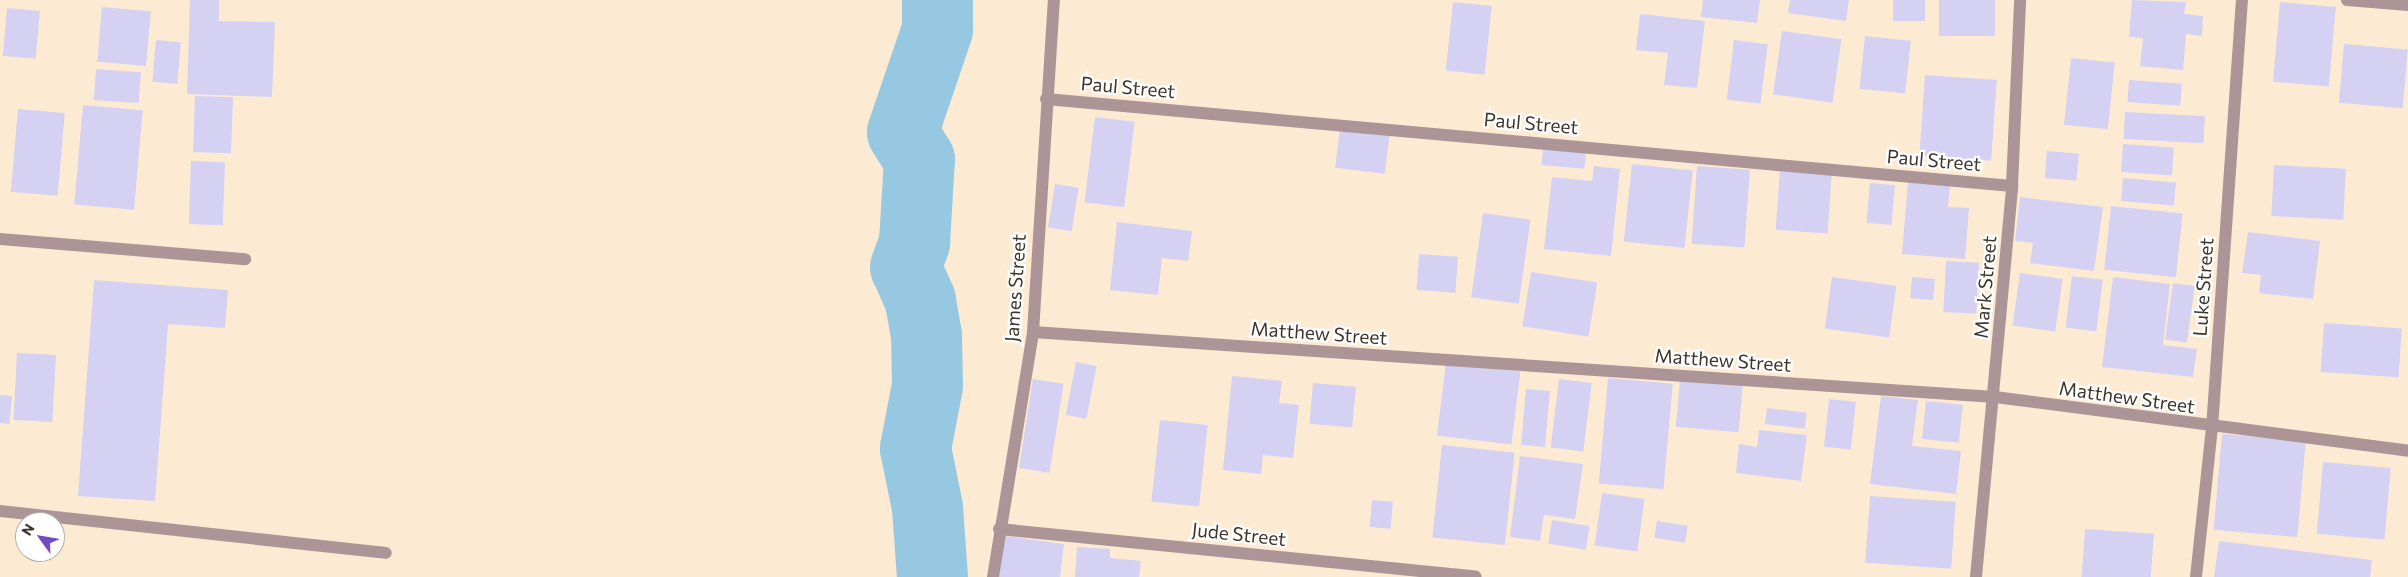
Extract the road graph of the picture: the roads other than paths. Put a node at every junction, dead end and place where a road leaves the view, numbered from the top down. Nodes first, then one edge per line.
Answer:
1 (1054, 0) edge
2 (2020, 0) edge
3 (2242, 0) edge
4 (2347, 0) edge
5 (2408, 4) edge
6 (1046, 99) junction
7 (2012, 186) junction
8 (0, 239) edge
9 (245, 259) dead end
10 (1033, 332) junction
11 (1995, 397) junction
12 (2212, 428) junction
13 (2408, 451) edge
14 (0, 511) edge
15 (999, 528) junction
16 (386, 553) dead end
17 (993, 577) edge
18 (1476, 577) edge
19 (1976, 577) edge
20 (2196, 577) edge

1 - 6 street, James Street
2 - 7 street, Mark Street
3 - 12 street, Luke Street
4 - 5 street
6 - 7 street, Paul Street
6 - 10 street, James Street
7 - 11 street, Mark Street
8 - 9 street
10 - 11 street, Matthew Street
10 - 15 street, James Street
11 - 12 street, Matthew Street
11 - 19 street, Mark Street
12 - 13 street, Matthew Street
12 - 20 street, Luke Street
14 - 16 street
15 - 17 street, James Street
15 - 18 street, Jude Street

